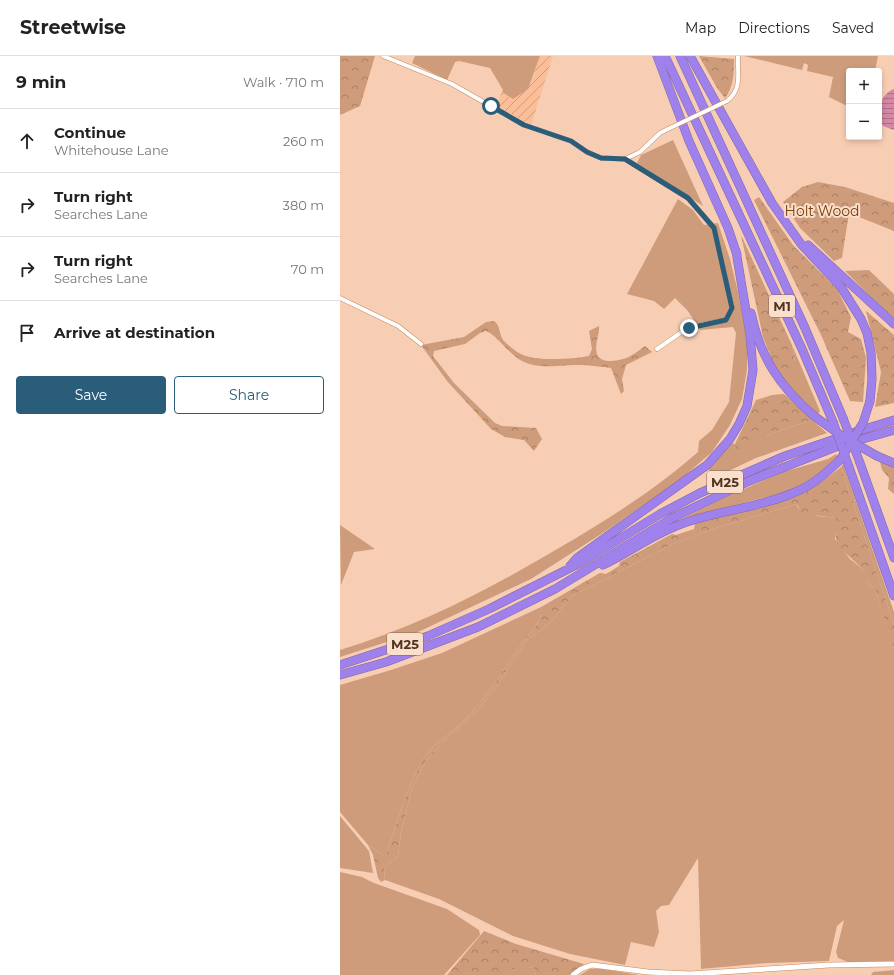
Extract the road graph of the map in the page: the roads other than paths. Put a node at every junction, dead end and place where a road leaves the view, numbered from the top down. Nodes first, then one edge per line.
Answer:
1 (383, 56) edge
2 (656, 56) edge
3 (666, 56) edge
4 (680, 56) edge
5 (690, 56) edge
6 (738, 56) edge
7 (625, 159) junction
8 (780, 215) junction
9 (736, 251) junction
10 (340, 298) edge
11 (894, 324) edge
12 (421, 344) dead end
13 (657, 349) dead end
14 (894, 420) edge
15 (894, 430) edge
16 (894, 463) edge
17 (894, 558) edge
18 (566, 569) junction
19 (589, 569) junction
20 (894, 596) edge
21 (340, 665) edge
22 (340, 675) edge
23 (894, 964) edge
24 (573, 975) edge

1 - 7 street
2 - 9 highway
3 - 20 highway, M1, bridge
4 - 17 highway, M1, bridge
5 - 8 highway
6 - 7 street, bridge
7 - 13 street
8 - 11 highway
8 - 19 highway, bridge
9 - 16 highway, bridge
9 - 18 highway
10 - 12 street
14 - 18 highway, M25
15 - 19 highway, M25
18 - 21 highway, M25
19 - 22 highway, M25
23 - 24 street

